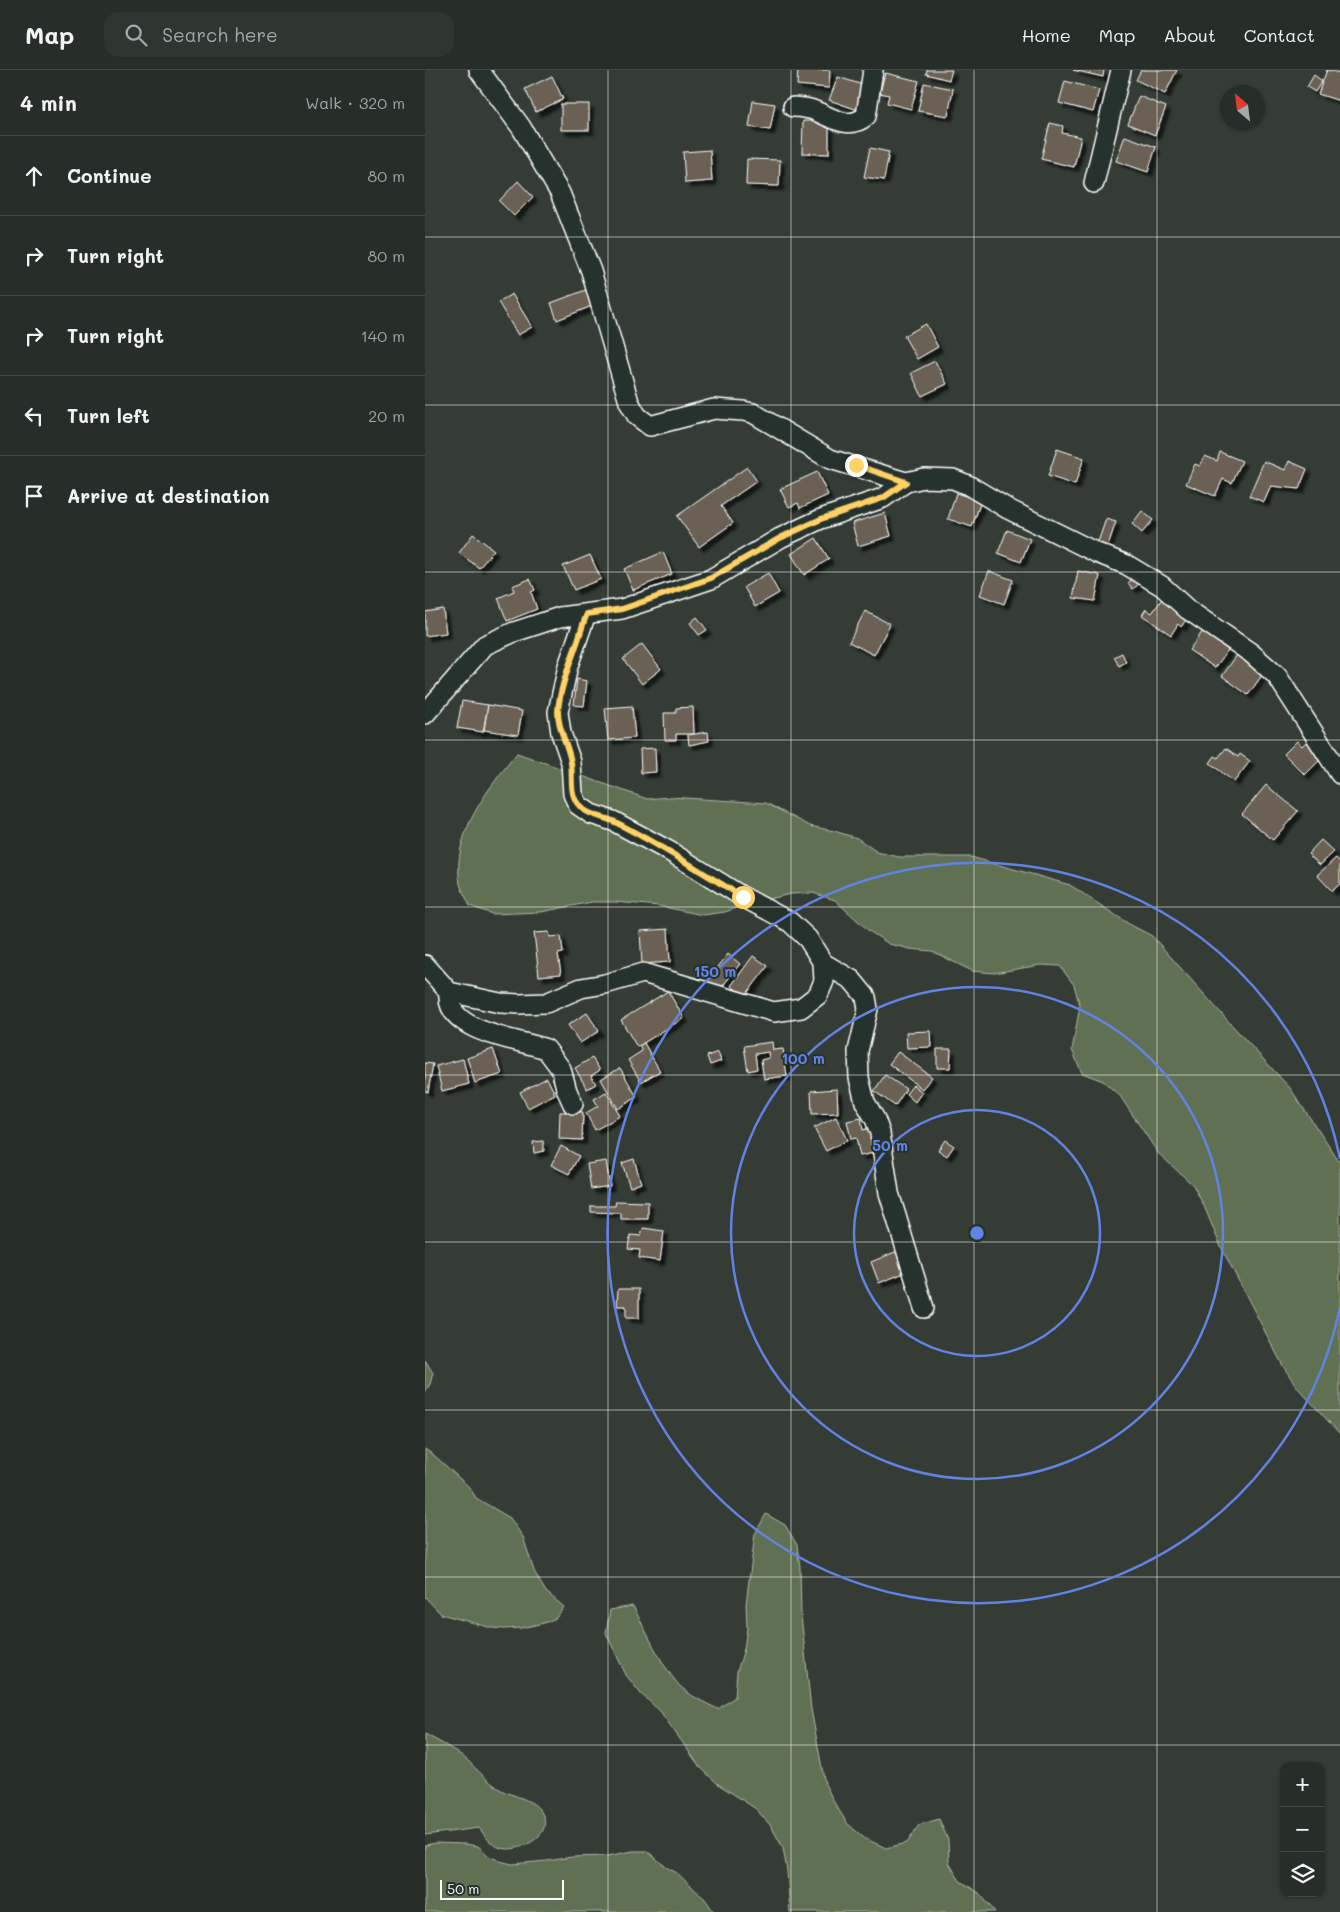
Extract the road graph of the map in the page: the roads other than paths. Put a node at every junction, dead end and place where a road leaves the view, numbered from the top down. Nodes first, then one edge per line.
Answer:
1 (479, 70) edge
2 (873, 70) edge
3 (1121, 70) edge
4 (793, 107) dead end
5 (1094, 183) dead end
6 (906, 482) junction
7 (587, 614) junction
8 (425, 714) edge
9 (1340, 774) edge
10 (823, 963) junction
11 (425, 965) edge
12 (449, 992) junction
13 (573, 1104) dead end
14 (924, 1308) dead end

1 - 6 street
2 - 4 street
3 - 5 street
6 - 7 street
6 - 9 street
7 - 8 street
7 - 10 street
10 - 12 street
10 - 14 street
11 - 12 street
12 - 13 street

